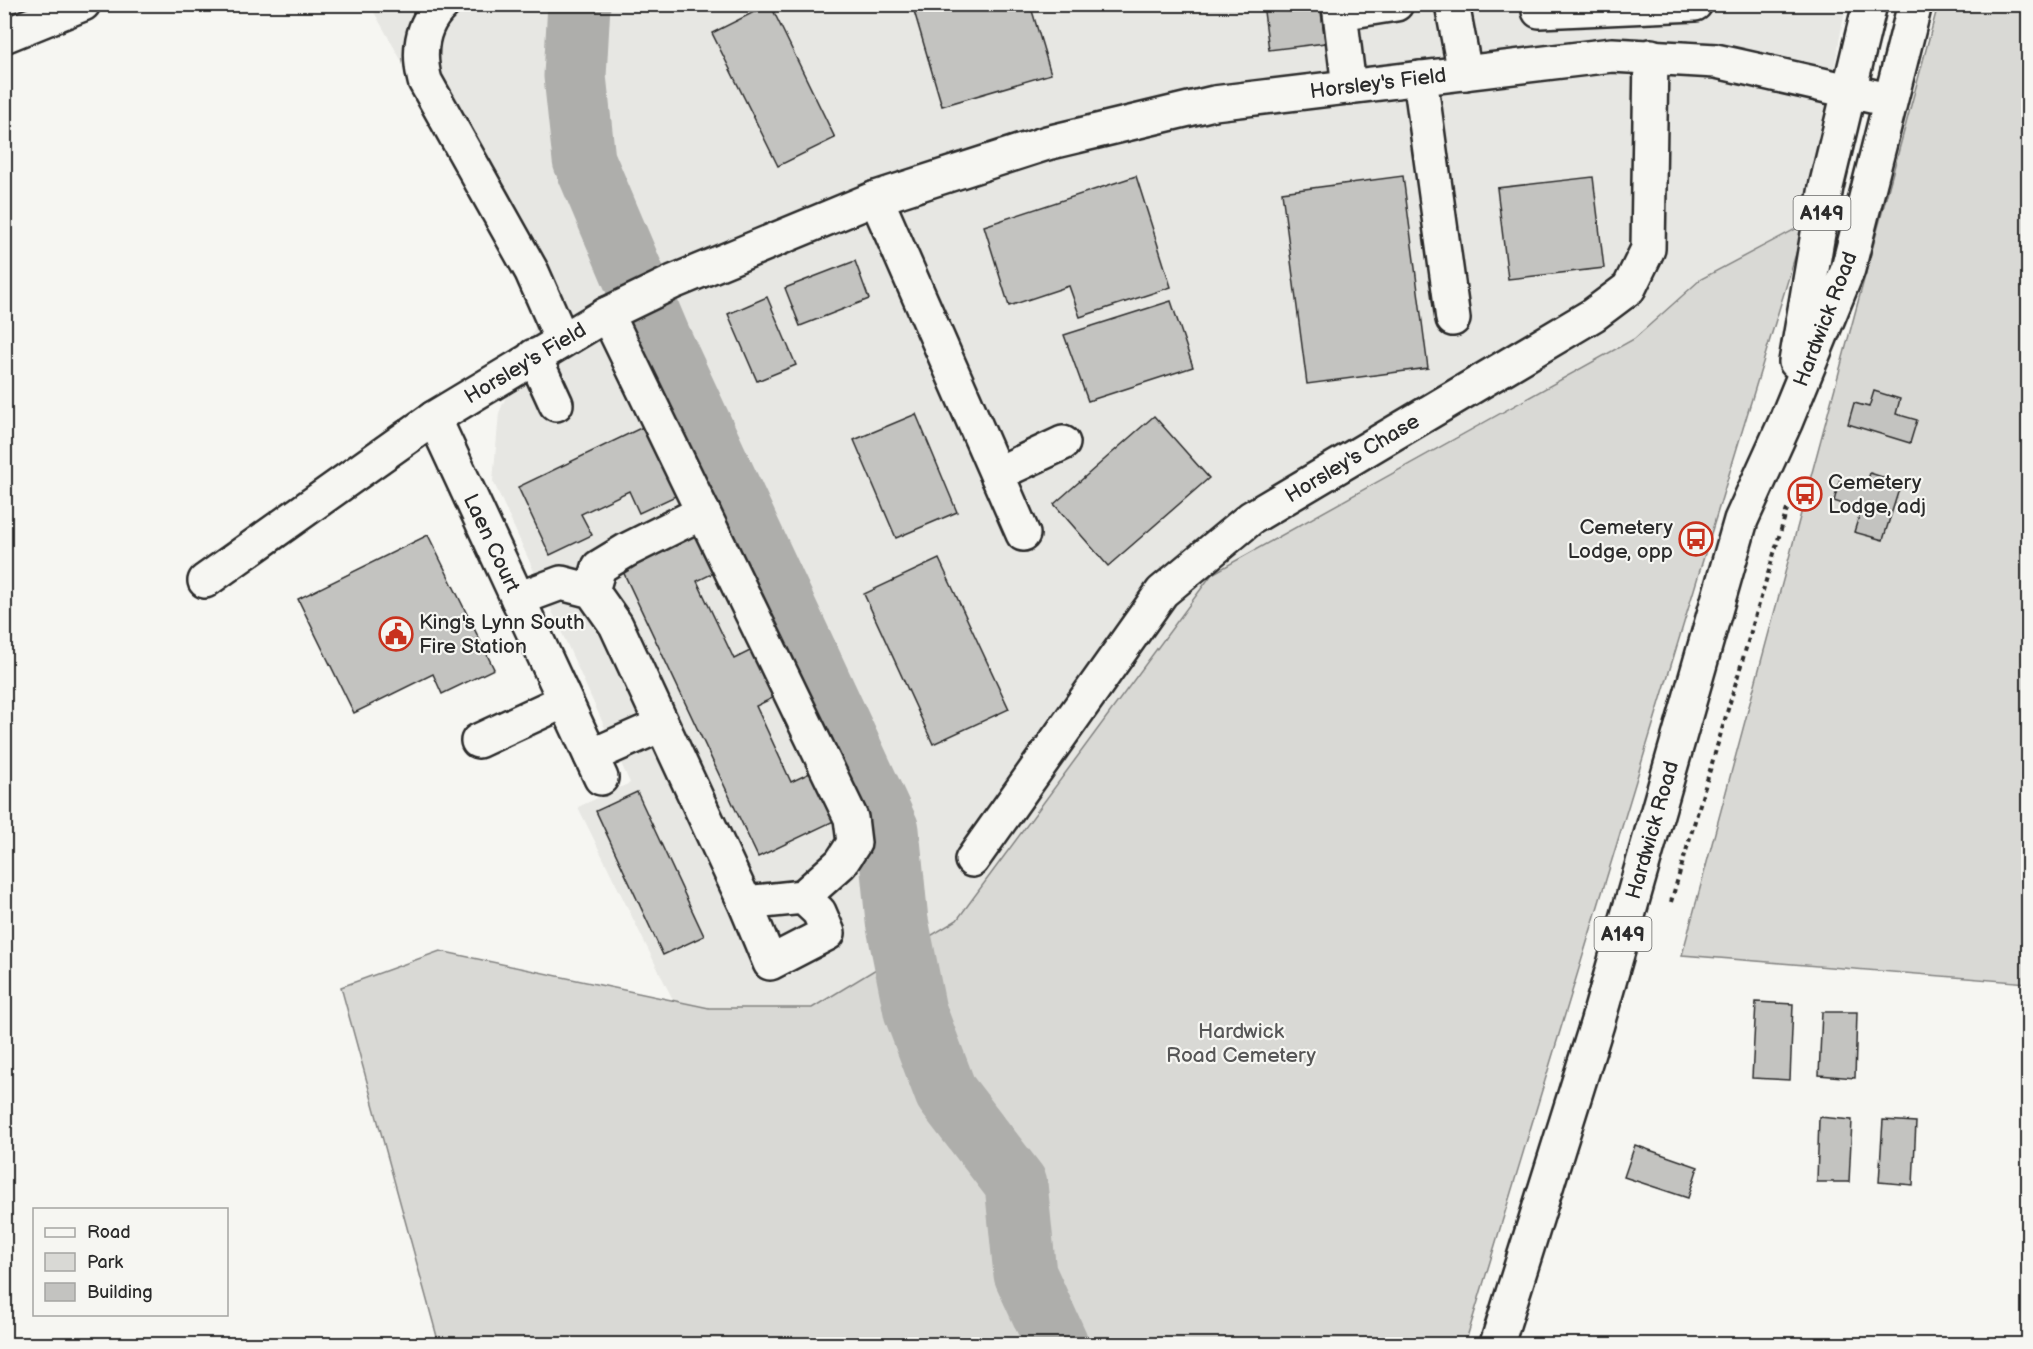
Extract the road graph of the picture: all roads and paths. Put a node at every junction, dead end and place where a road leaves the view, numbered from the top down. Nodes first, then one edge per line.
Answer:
1 (83, 4) edge
2 (443, 4) edge
3 (1396, 4) edge
4 (1452, 4) edge
5 (1695, 4) edge
6 (1869, 4) edge
7 (1915, 4) edge
8 (1539, 8) edge
9 (4, 36) edge
10 (1651, 56) junction
11 (1546, 63) junction
12 (1465, 73) junction
13 (1420, 78) junction
14 (1350, 87) junction
15 (1850, 92) junction
16 (1889, 100) junction
17 (876, 198) junction
18 (614, 311) junction
19 (1453, 319) dead end
20 (562, 340) junction
21 (534, 356) junction
22 (556, 404) dead end
23 (434, 418) junction
24 (1785, 423) junction
25 (1063, 443) dead end
26 (997, 474) junction
27 (703, 512) junction
28 (1023, 534) dead end
29 (205, 581) dead end
30 (592, 591) junction
31 (518, 599) junction
32 (564, 701) junction
33 (661, 725) junction
34 (478, 741) dead end
35 (972, 860) dead end
36 (803, 897) junction
37 (745, 903) junction
38 (1497, 1344) edge

1 - 9 street
2 - 20 street
3 - 14 street
4 - 12 street
5 - 8 street
6 - 15 street, Hardwick Road / A149
7 - 16 street, Hardwick Road / A149
8 - 11 street
10 - 11 street, Horsley's Field
10 - 15 street, Horsley's Field
10 - 35 street, Horsley's Chase
11 - 12 street, Horsley's Field
12 - 13 street, Horsley's Field
13 - 14 street, Horsley's Field
13 - 19 street
14 - 17 street, Horsley's Field
15 - 16 street, Horsley's Field
15 - 24 street, Hardwick Road / A149
16 - 24 street, Hardwick Road / A149
17 - 18 street, Horsley's Field
17 - 26 street
18 - 20 street, Horsley's Field
18 - 27 street
20 - 21 street, Horsley's Field
21 - 22 street
21 - 23 street, Horsley's Field
23 - 29 street, Horsley's Field
23 - 31 street, Laen Court
24 - 38 street, Hardwick Road / A149
25 - 26 street
26 - 28 street
27 - 30 street
27 - 36 street
30 - 31 street
30 - 33 street
31 - 32 street, Laen Court
32 - 33 street, Laen Court
32 - 34 street
33 - 37 street
36 - 37 street
36 - 37 street

